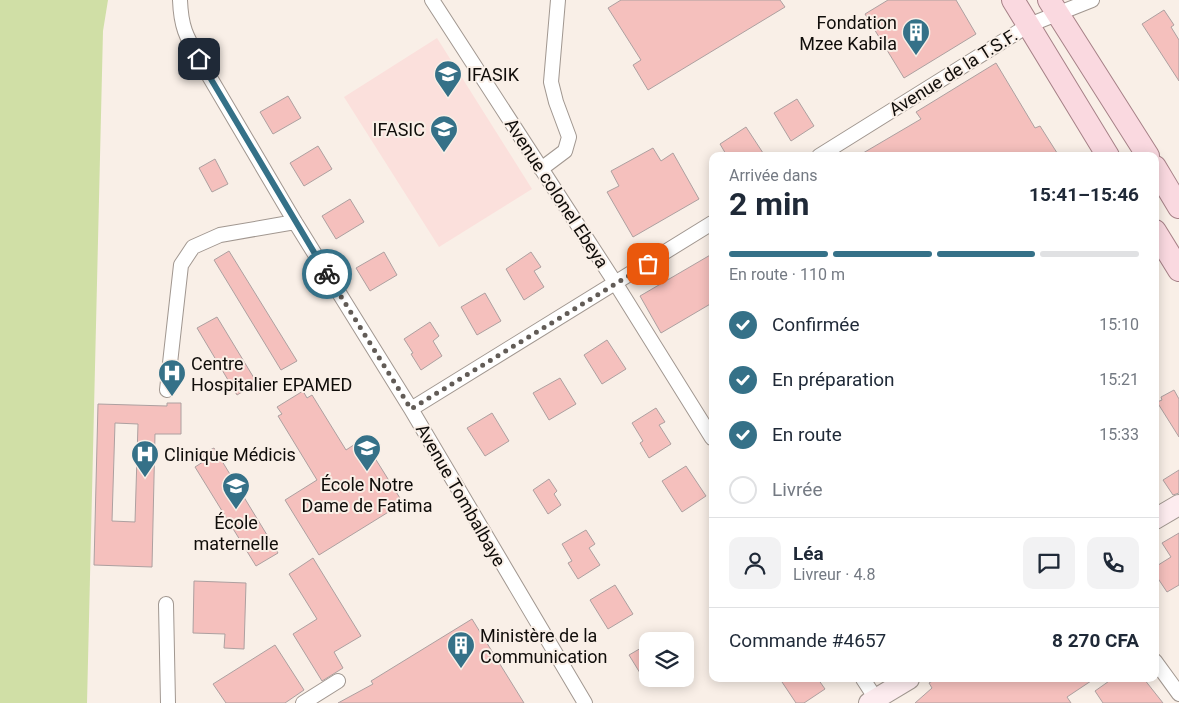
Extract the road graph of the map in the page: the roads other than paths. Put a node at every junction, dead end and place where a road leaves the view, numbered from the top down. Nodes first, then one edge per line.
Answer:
1 (180, 0) edge
2 (432, 0) edge
3 (558, 0) edge
4 (1013, 0) edge
5 (1092, 0) edge
6 (1053, 7) edge
7 (1029, 25) junction
8 (825, 152) edge
9 (1106, 152) edge
10 (1145, 152) edge
11 (541, 169) junction
12 (1159, 174) edge
13 (1179, 207) edge
14 (295, 222) junction
15 (709, 225) edge
16 (1159, 238) edge
17 (1179, 270) edge
18 (616, 284) junction
19 (167, 390) dead end
20 (411, 409) junction
21 (709, 433) edge
22 (1179, 505) edge
23 (1159, 517) edge
24 (166, 604) dead end
25 (1159, 666) edge
26 (338, 681) dead end
27 (864, 682) edge
28 (904, 682) edge
29 (1179, 694) edge
30 (873, 701) edge
31 (168, 703) edge
32 (304, 703) edge
33 (584, 703) edge

1 - 14 street, Avenue Tombalbaye
2 - 11 street, Avenue colonel Ebeya
3 - 11 street
4 - 7 main road
5 - 6 street, Avenue de la T.S.F.
6 - 7 street, Avenue de la T.S.F.
6 - 10 main road
7 - 8 street, Avenue de la T.S.F.
7 - 9 main road
11 - 18 street, Avenue colonel Ebeya
12 - 13 main road
14 - 19 street
14 - 20 street, Avenue Tombalbaye
15 - 18 street
16 - 17 main road
18 - 20 street
18 - 21 street, Avenue colonel Ebeya
20 - 33 street, Avenue Tombalbaye
22 - 23 main road
24 - 31 street
25 - 29 street
26 - 32 street
27 - 30 street
28 - 30 main road

